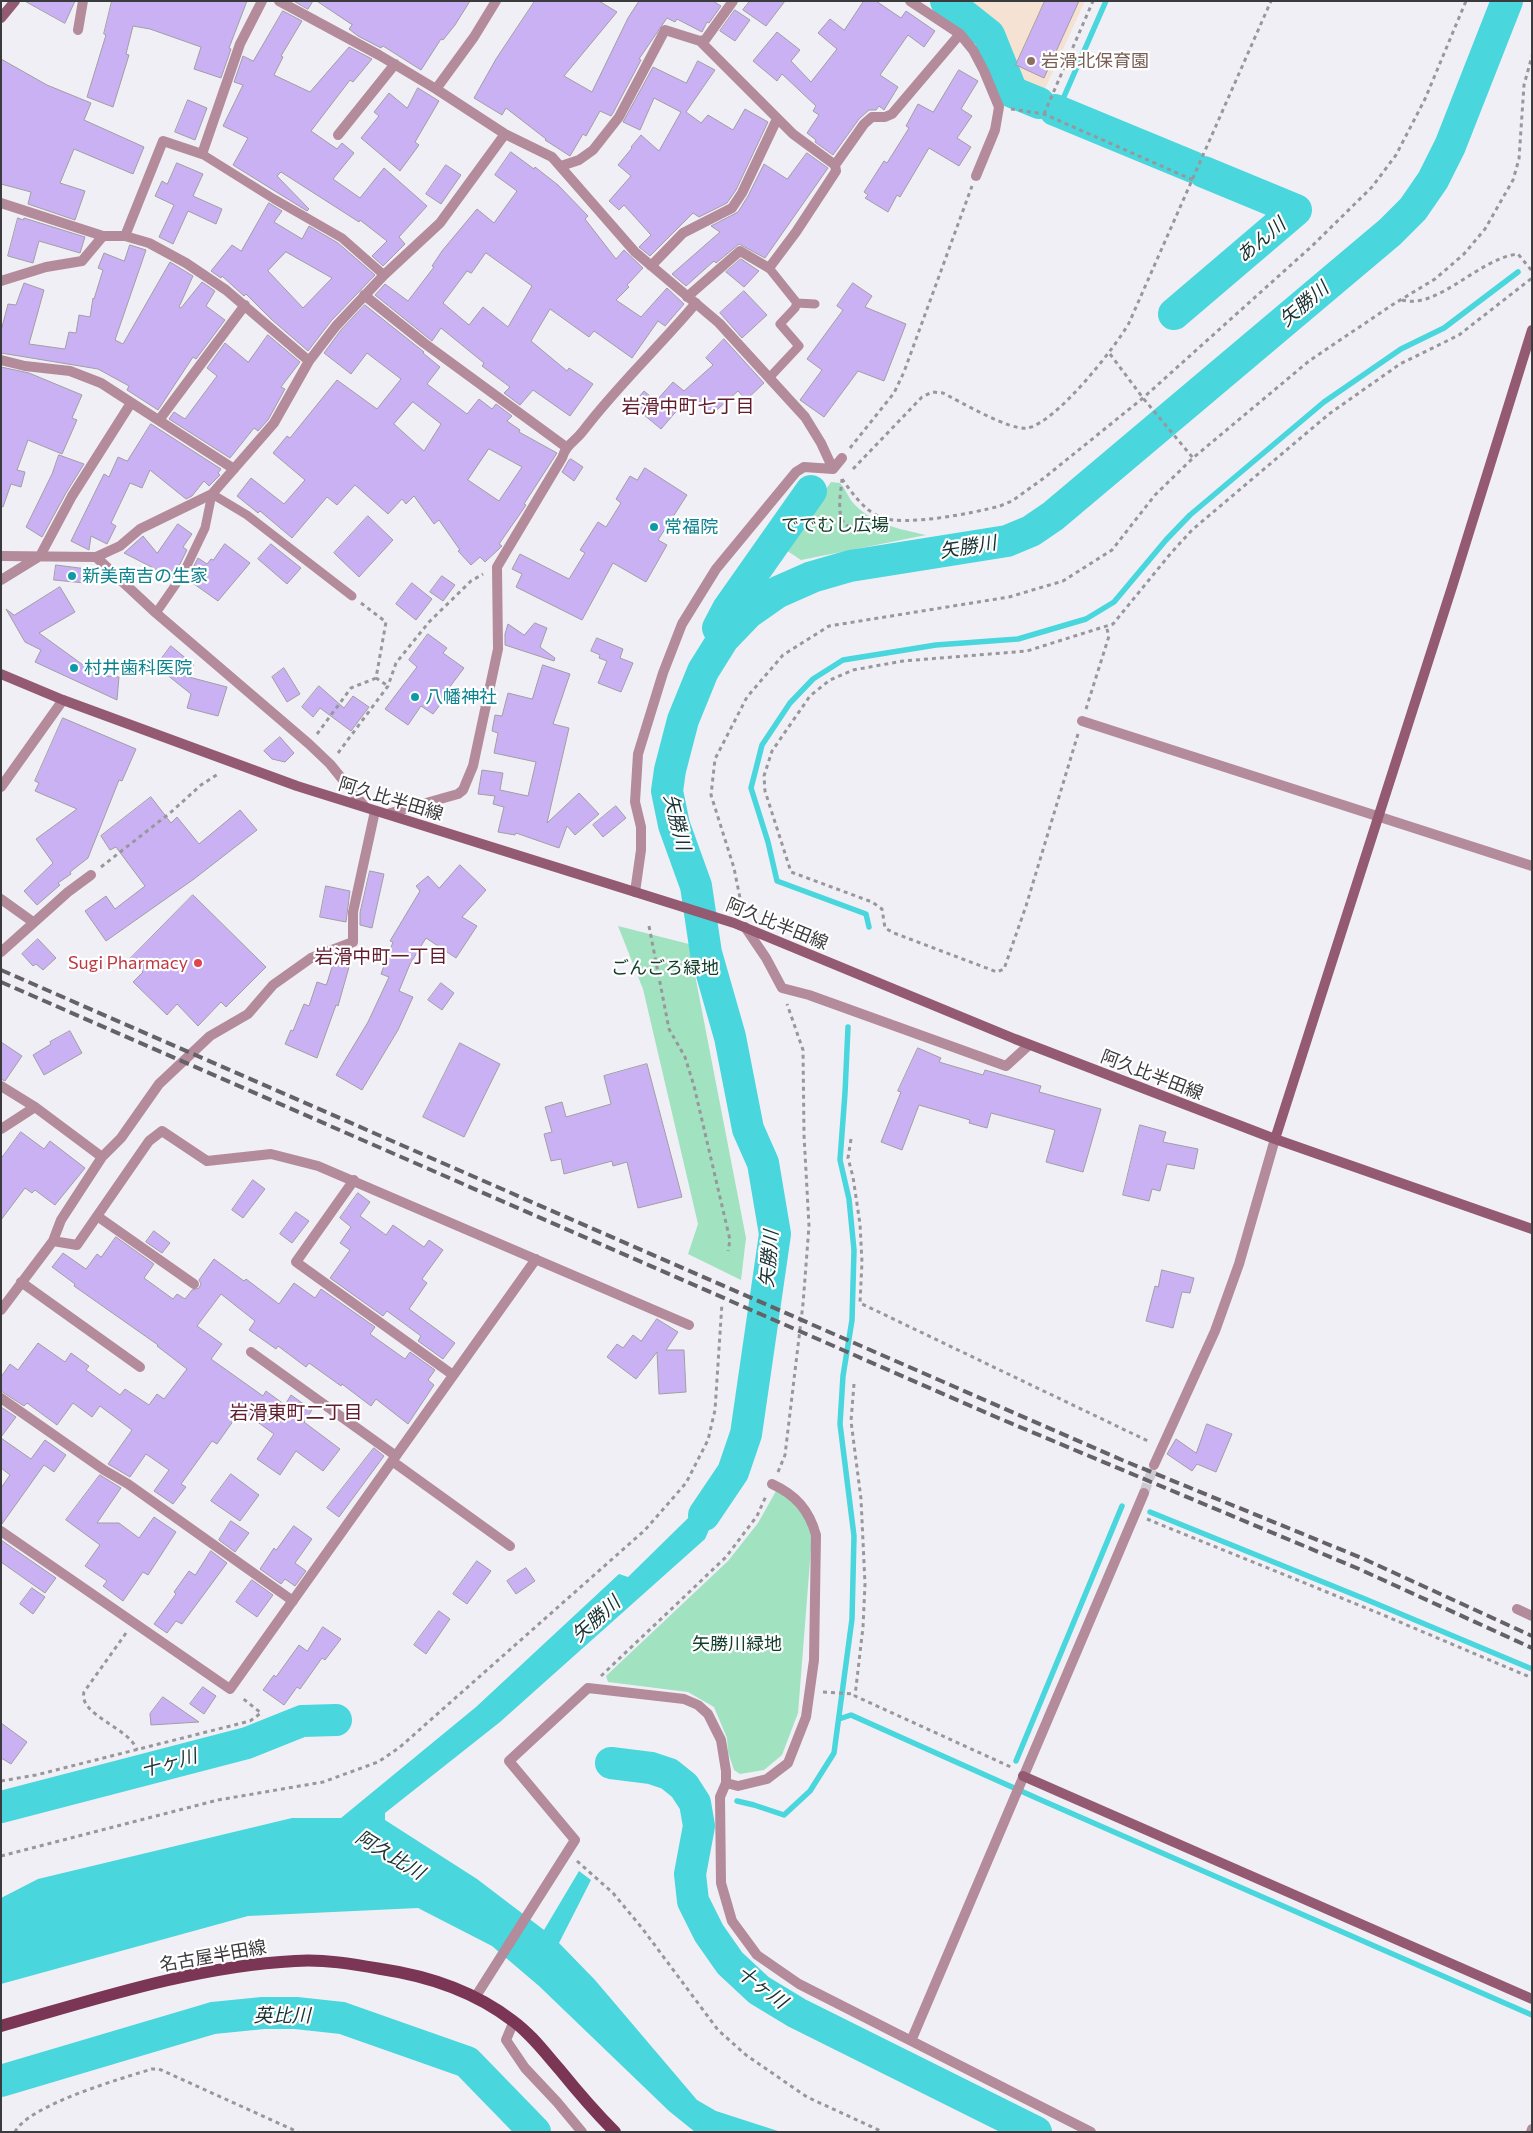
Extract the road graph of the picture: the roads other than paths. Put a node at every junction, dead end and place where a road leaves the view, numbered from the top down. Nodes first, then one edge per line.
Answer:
1 (15, 1) edge
2 (83, 1) edge
3 (262, 1) edge
4 (279, 1) edge
5 (496, 1) edge
6 (733, 1) edge
7 (910, 1) edge
8 (1, 18) edge
9 (78, 30) dead end
10 (960, 34) junction
11 (700, 41) junction
12 (394, 64) junction
13 (436, 89) junction
14 (777, 119) junction
15 (505, 134) junction
16 (338, 135) dead end
17 (202, 154) junction
18 (835, 165) junction
19 (561, 166) junction
20 (976, 176) road end
21 (1, 203) edge
22 (103, 236) junction
23 (125, 236) junction
24 (651, 266) junction
25 (769, 268) junction
26 (384, 275) junction
27 (1, 281) edge
28 (364, 296) junction
29 (686, 297) junction
30 (696, 303) junction
31 (797, 303) junction
32 (816, 304) dead end
33 (245, 305) junction
34 (1532, 330) edge
35 (1, 360) edge
36 (309, 361) junction
37 (769, 378) junction
38 (131, 403) junction
39 (159, 420) junction
40 (566, 447) junction
41 (842, 458) road end
42 (234, 469) junction
43 (833, 469) junction
44 (212, 494) junction
45 (1, 556) edge
46 (40, 556) junction
47 (96, 557) junction
48 (1, 580) edge
49 (352, 596) road end
50 (156, 613) junction
51 (1, 674) edge
52 (63, 700) junction
53 (1082, 721) road end
54 (2, 783) edge
55 (365, 807) junction
56 (375, 811) junction
57 (387, 814) junction
58 (1378, 816) junction
59 (1532, 866) edge
60 (92, 875) road end
61 (635, 892) junction
62 (1, 899) edge
63 (33, 922) junction
64 (746, 928) junction
65 (1, 952) edge
66 (1029, 1044) junction
67 (1, 1086) edge
68 (35, 1107) junction
69 (1, 1129) edge
70 (1275, 1139) junction
71 (102, 1157) junction
72 (354, 1180) junction
73 (97, 1216) junction
74 (1532, 1229) edge
75 (53, 1241) junction
76 (536, 1259) junction
77 (21, 1282) junction
78 (194, 1284) dead end
79 (1, 1310) edge
80 (689, 1325) dead end
81 (251, 1352) dead end
82 (140, 1366) dead end
83 (453, 1375) junction
84 (1, 1398) edge
85 (394, 1458) junction
86 (1154, 1465) tunnel mouth
87 (772, 1484) road end
88 (1144, 1493) tunnel mouth
89 (1, 1531) edge
90 (510, 1546) dead end
91 (293, 1601) junction
92 (1517, 1610) dead end
93 (1532, 1616) edge
94 (1024, 1775) junction
95 (726, 1783) junction
96 (476, 1996) junction
97 (1532, 1999) edge
98 (514, 2021) junction
99 (1, 2026) edge
100 (911, 2041) junction
101 (582, 2132) edge
102 (615, 2132) edge
103 (1091, 2132) edge

1 - 8 main road
2 - 9 street
3 - 17 street
4 - 12 street
5 - 13 street
6 - 11 street
7 - 10 street
10 - 18 street
10 - 20 street
11 - 14 street
11 - 19 street
12 - 13 street
12 - 16 street
13 - 15 street
14 - 18 street
14 - 24 street
15 - 19 street
15 - 26 street
17 - 23 street
17 - 26 lane
18 - 25 street
19 - 24 street
21 - 22 street
22 - 23 street
22 - 27 street
23 - 33 street
24 - 29 street
25 - 29 street
25 - 31 lane
26 - 28 street
28 - 36 street
28 - 40 street
29 - 30 street
30 - 37 street
30 - 40 street
31 - 32 lane
31 - 37 lane
33 - 36 street
33 - 39 street
34 - 58 main road
35 - 38 street
36 - 42 street
37 - 43 street
38 - 39 street
38 - 46 street
39 - 42 street
40 - 57 street
41 - 43 street
42 - 44 street
43 - 61 street
44 - 47 street
44 - 49 lane
44 - 50 lane
45 - 46 street
46 - 47 street
46 - 48 street
47 - 50 street
50 - 55 street
51 - 52 main road, 阿久比半田線
52 - 54 street
52 - 55 main road, 阿久比半田線
53 - 58 street
55 - 56 main road, 阿久比半田線
56 - 57 main road, 阿久比半田線
56 - 71 street
57 - 61 main road, 阿久比半田線
58 - 59 street
58 - 70 main road
60 - 63 street
61 - 64 main road, 阿久比半田線
62 - 63 street
63 - 65 street
64 - 66 main road, 阿久比半田線
64 - 66 street
66 - 70 main road, 阿久比半田線
67 - 68 street
68 - 69 street
68 - 71 street
70 - 74 main road, 阿久比半田線
70 - 86 street
71 - 75 street
72 - 73 street
72 - 76 street
72 - 83 street
73 - 75 street
73 - 78 street
75 - 77 street
76 - 80 street
76 - 83 street
77 - 79 street
77 - 82 street
81 - 85 street
83 - 85 street
84 - 91 street
85 - 90 street
85 - 91 street
87 - 95 street
88 - 94 street
89 - 91 street
92 - 93 street
94 - 97 main road
94 - 100 street
95 - 96 street
95 - 100 street
96 - 98 main road, 名古屋半田線
96 - 99 main road, 名古屋半田線
98 - 101 street
98 - 102 main road, 名古屋半田線
100 - 103 street

